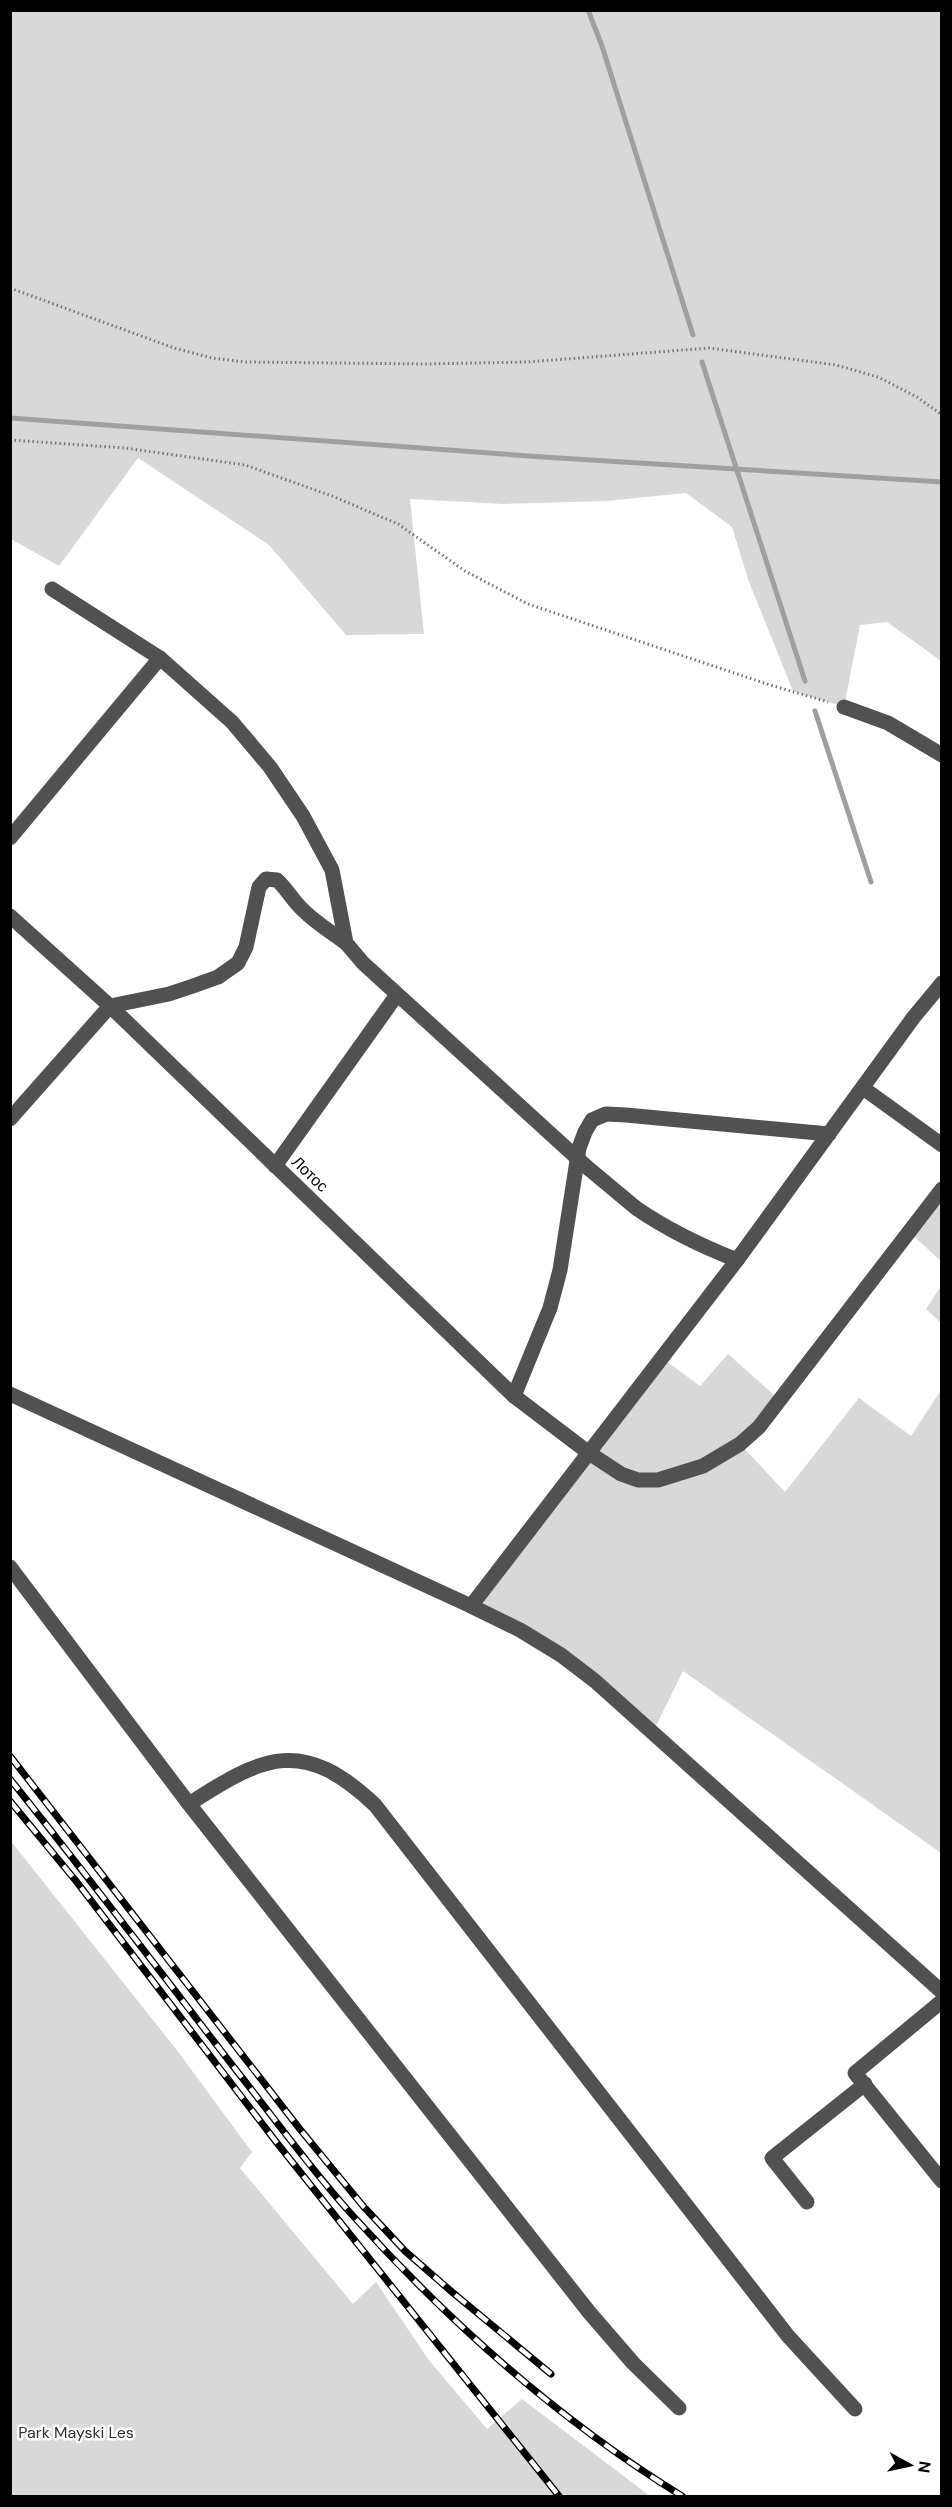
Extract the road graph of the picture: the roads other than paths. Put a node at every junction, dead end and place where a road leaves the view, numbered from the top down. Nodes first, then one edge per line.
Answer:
1 (52, 589) dead end
2 (160, 658) junction
3 (844, 707) road end
4 (942, 755) edge
5 (10, 838) edge
6 (10, 916) edge
7 (346, 943) junction
8 (942, 983) edge
9 (396, 996) junction
10 (110, 1006) junction
11 (863, 1088) junction
12 (10, 1119) edge
13 (828, 1134) junction
14 (942, 1145) edge
15 (578, 1158) junction
16 (276, 1166) junction
17 (942, 1188) edge
18 (737, 1260) junction
19 (10, 1394) edge
20 (514, 1396) junction
21 (589, 1453) junction
22 (10, 1567) edge
23 (471, 1606) junction
24 (189, 1804) junction
25 (942, 1992) edge
26 (942, 2001) edge
27 (865, 2084) junction
28 (942, 2181) edge
29 (807, 2202) dead end
30 (679, 2408) dead end
31 (855, 2409) dead end

1 - 2 street
2 - 5 street
2 - 7 street
3 - 4 street
6 - 10 street, Лотос
7 - 9 street
7 - 10 street
8 - 11 street
9 - 15 street
9 - 16 street
10 - 12 street
10 - 16 street, Лотос
11 - 13 street
11 - 14 street
13 - 15 street
13 - 18 street
15 - 18 street
15 - 20 street
16 - 20 street, Лотос
17 - 21 street, Лотос
18 - 21 street
19 - 23 street
20 - 21 street, Лотос
21 - 23 street
22 - 24 street
23 - 25 street
24 - 30 street
24 - 31 street
26 - 27 street
27 - 28 street
27 - 29 street

